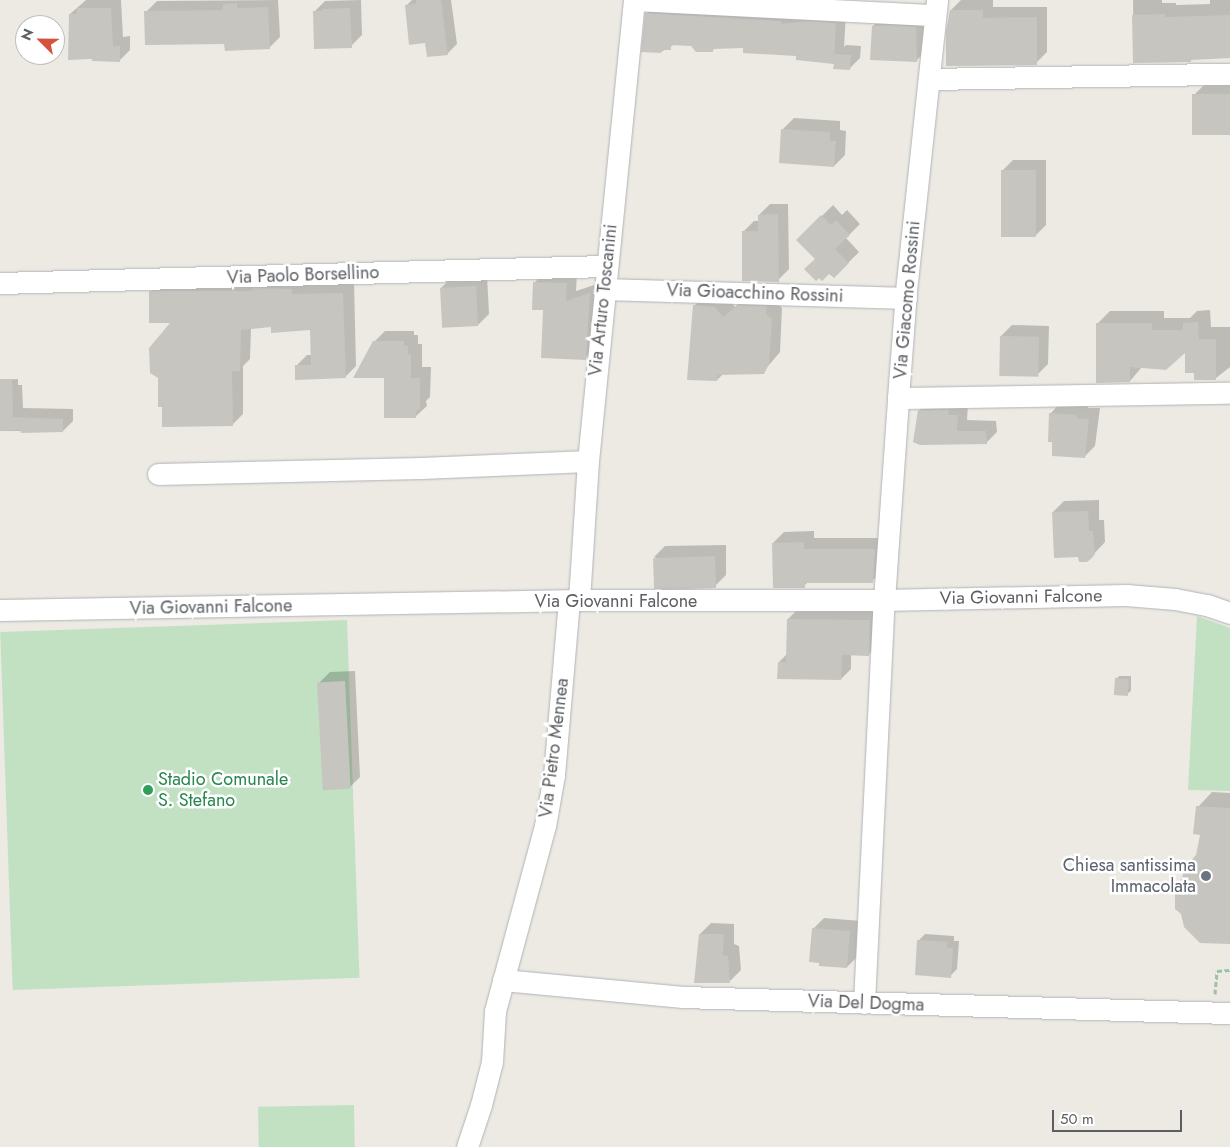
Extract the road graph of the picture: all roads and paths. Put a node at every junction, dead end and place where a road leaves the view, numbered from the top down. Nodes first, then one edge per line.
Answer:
1 (635, 0) edge
2 (936, 7) edge
3 (1230, 74) edge
4 (930, 79) junction
5 (606, 266) junction
6 (0, 283) edge
7 (605, 289) junction
8 (906, 298) junction
9 (1230, 393) edge
10 (898, 398) junction
11 (588, 460) junction
12 (158, 474) dead end
13 (884, 600) junction
14 (574, 601) junction
15 (0, 610) edge
16 (1230, 613) edge
17 (1216, 970) dead end
18 (1230, 970) edge
19 (503, 980) junction
20 (864, 1003) junction
21 (1230, 1013) edge
22 (467, 1147) edge

1 - 2 street
1 - 5 street, Via Arturo Toscanini
2 - 4 street, Via Giacomo Rossini
3 - 4 street
4 - 8 street, Via Giacomo Rossini
5 - 6 street, Via Paolo Borsellino
5 - 7 street, Via Arturo Toscanini
7 - 8 street, Via Gioacchino Rossini
7 - 11 street, Via Arturo Toscanini
8 - 10 street, Via Giacomo Rossini
9 - 10 street
10 - 13 street, Via Giacomo Rossini
11 - 12 street
11 - 14 street, Via Arturo Toscanini
13 - 14 street, Via Giovanni Falcone
13 - 16 street, Via Giovanni Falcone
13 - 20 street, Via Giacomo Rossini
14 - 15 street, Via Giovanni Falcone
14 - 19 street, Via Pietro Mennea
17 - 18 path
19 - 20 street, Via Del Dogma
19 - 22 street, Via Pietro Mennea
20 - 21 street, Via Del Dogma

